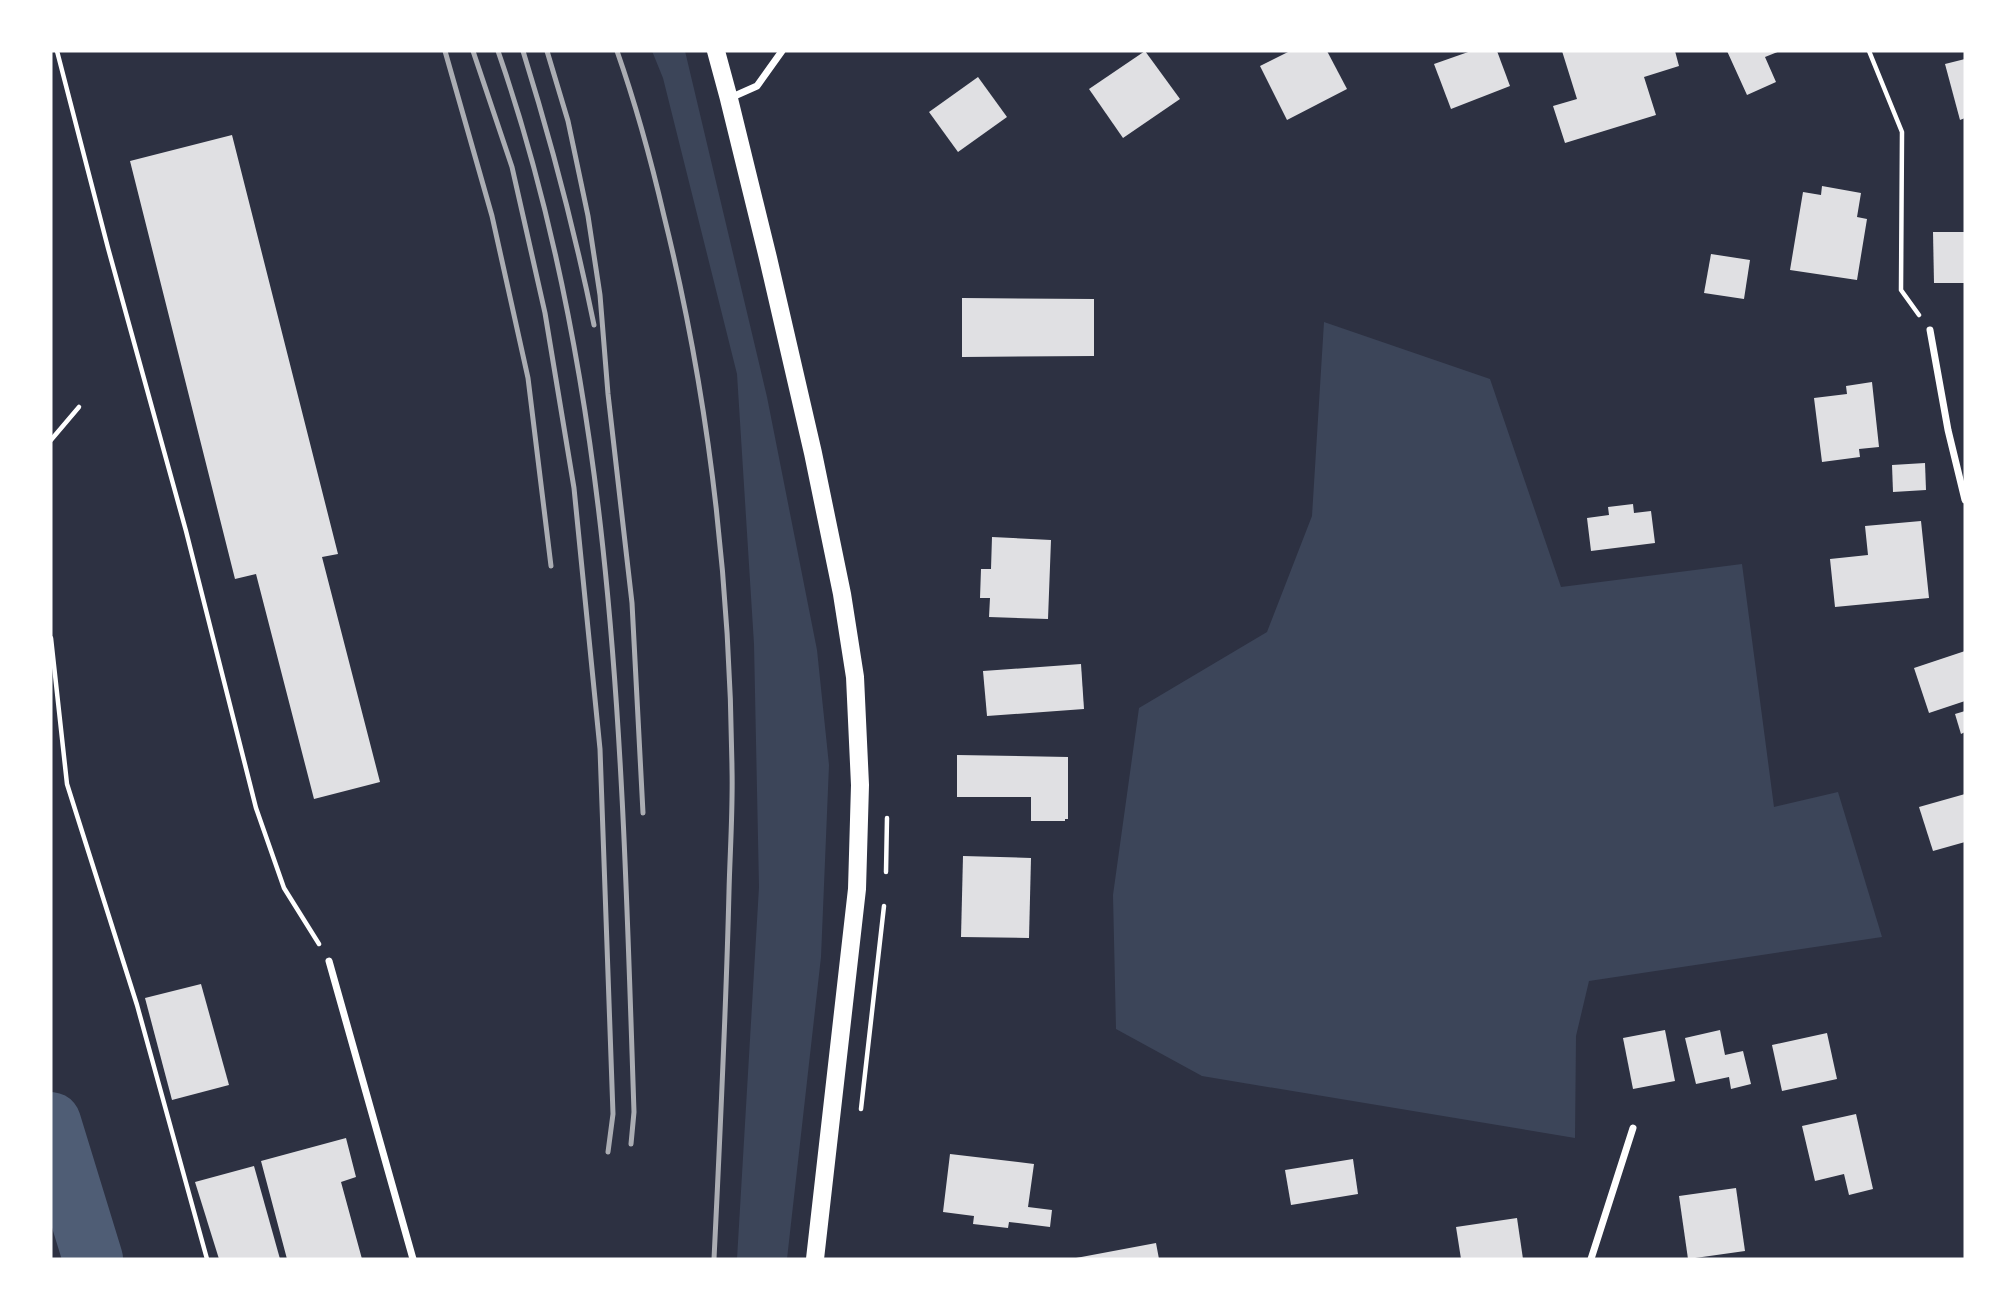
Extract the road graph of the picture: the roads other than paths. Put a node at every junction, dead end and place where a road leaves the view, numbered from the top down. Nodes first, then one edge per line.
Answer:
1 (716, 51) edge
2 (782, 51) edge
3 (729, 99) junction
4 (1930, 330) road end
5 (1965, 500) edge
6 (329, 961) road end
7 (1633, 1128) dead end
8 (413, 1259) edge
9 (815, 1259) edge
10 (1591, 1259) edge

1 - 3 main road
2 - 3 street
3 - 9 main road
4 - 5 street
6 - 8 street
7 - 10 street

